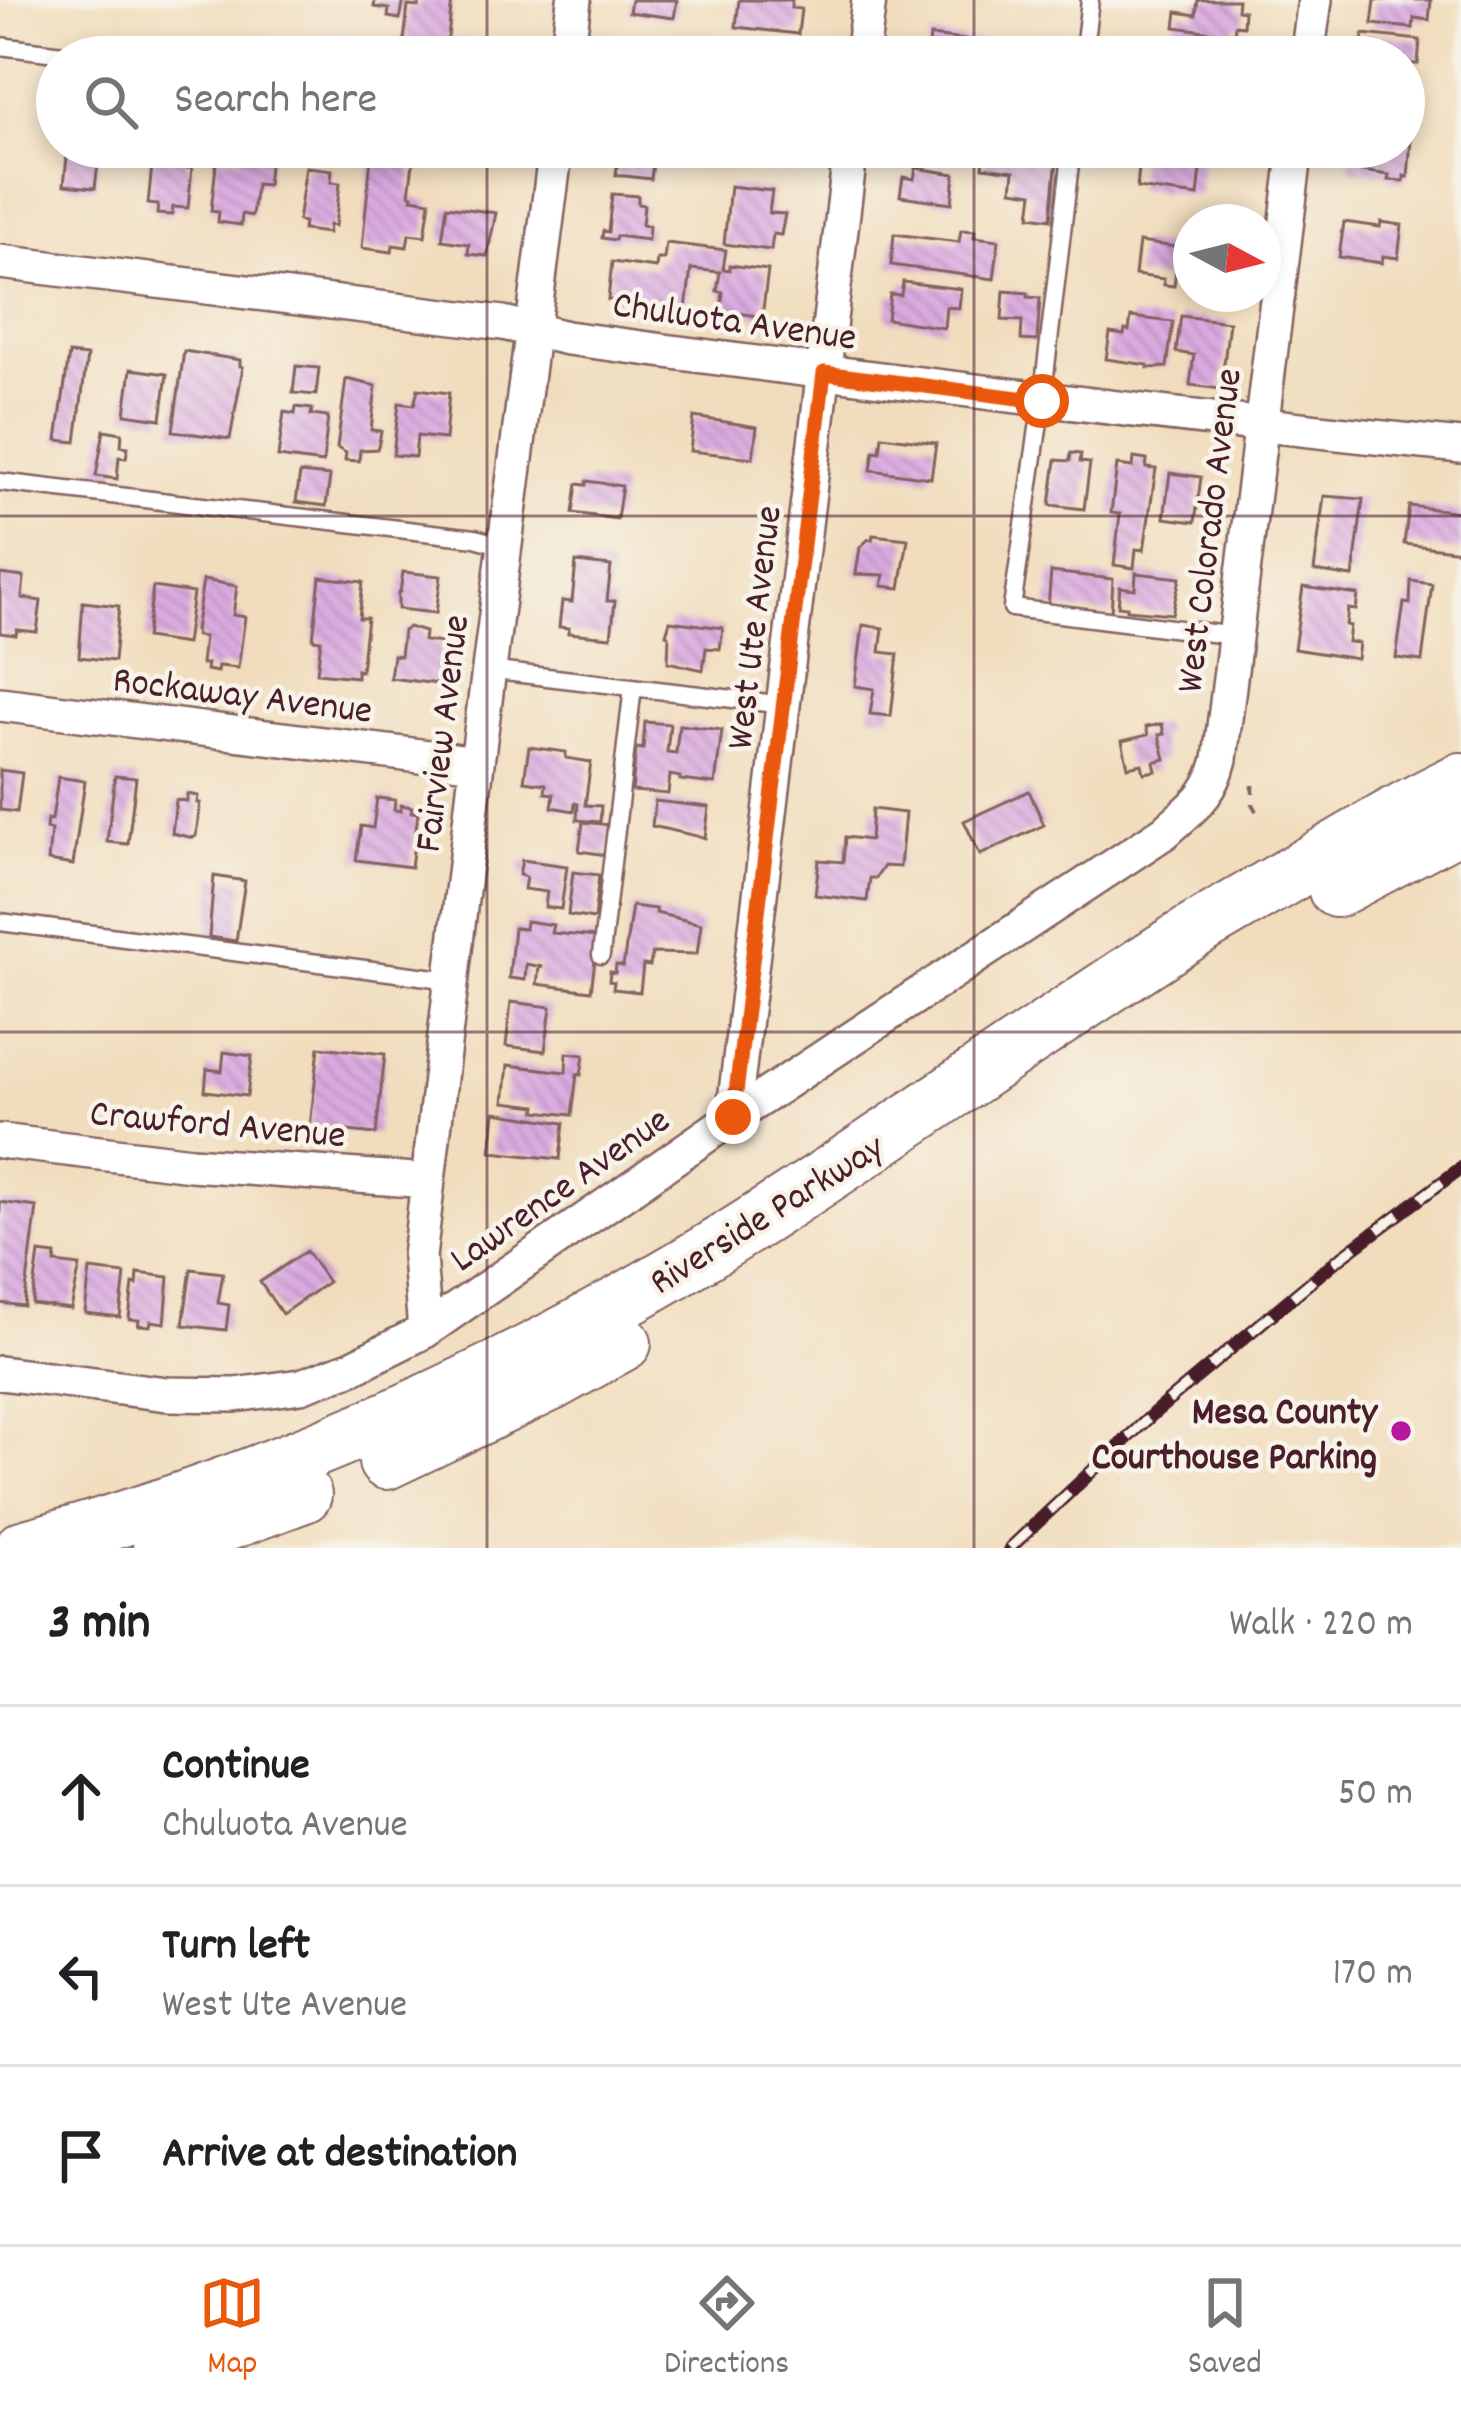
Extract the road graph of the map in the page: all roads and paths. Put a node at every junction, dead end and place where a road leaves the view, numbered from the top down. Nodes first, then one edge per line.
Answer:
1 (574, 0) edge
2 (869, 0) edge
3 (1090, 0) edge
4 (1315, 0) edge
5 (570, 36) edge
6 (865, 36) edge
7 (1086, 36) edge
8 (1310, 36) edge
9 (0, 46) edge
10 (36, 51) edge
11 (553, 168) edge
12 (848, 168) edge
13 (1070, 168) edge
14 (1293, 168) edge
15 (0, 262) edge
16 (532, 331) junction
17 (824, 373) junction
18 (1042, 401) junction
19 (1261, 426) junction
20 (1461, 446) edge
21 (0, 482) edge
22 (505, 546) junction
23 (1235, 636) junction
24 (488, 670) junction
25 (633, 687) junction
26 (0, 704) edge
27 (784, 705) junction
28 (477, 763) junction
29 (1461, 777) edge
30 (1215, 780) joint
31 (1253, 785) dead end
32 (1261, 818) dead end
33 (1461, 824) edge
34 (0, 922) edge
35 (601, 956) dead end
36 (451, 980) junction
37 (733, 1117) junction
38 (0, 1141) edge
39 (428, 1181) junction
40 (425, 1331) junction
41 (0, 1373) edge
42 (22, 1548) edge
43 (160, 1548) edge

1 - 5 street
2 - 6 street
3 - 7 lane
4 - 8 street
9 - 10 lane
11 - 16 street, Fairview Avenue
12 - 17 street, West Ute Avenue
13 - 18 lane
14 - 19 street, West Colorado Avenue
15 - 16 street, Chuluota Avenue
16 - 17 street, Chuluota Avenue
16 - 22 street, Fairview Avenue
17 - 18 street, Chuluota Avenue
17 - 27 street, West Ute Avenue
18 - 19 street, Chuluota Avenue
18 - 23 lane
19 - 20 street, Chuluota Avenue
19 - 23 street, West Colorado Avenue
21 - 22 lane
22 - 24 street, Fairview Avenue
23 - 30 street, West Colorado Avenue
24 - 25 lane
24 - 28 street, Fairview Avenue
25 - 27 lane
25 - 35 lane
26 - 28 street, Rockaway Avenue
27 - 37 street, West Ute Avenue
28 - 36 street, Fairview Avenue
29 - 42 main road, Riverside Parkway
30 - 37 street, Lawrence Avenue
31 - 32 path
33 - 43 main road, Riverside Parkway
34 - 36 lane
36 - 39 street, Fairview Avenue
37 - 40 street, Lawrence Avenue
38 - 39 street, Crawford Avenue
39 - 40 street, Fairview Avenue
40 - 41 street, Lawrence Avenue

